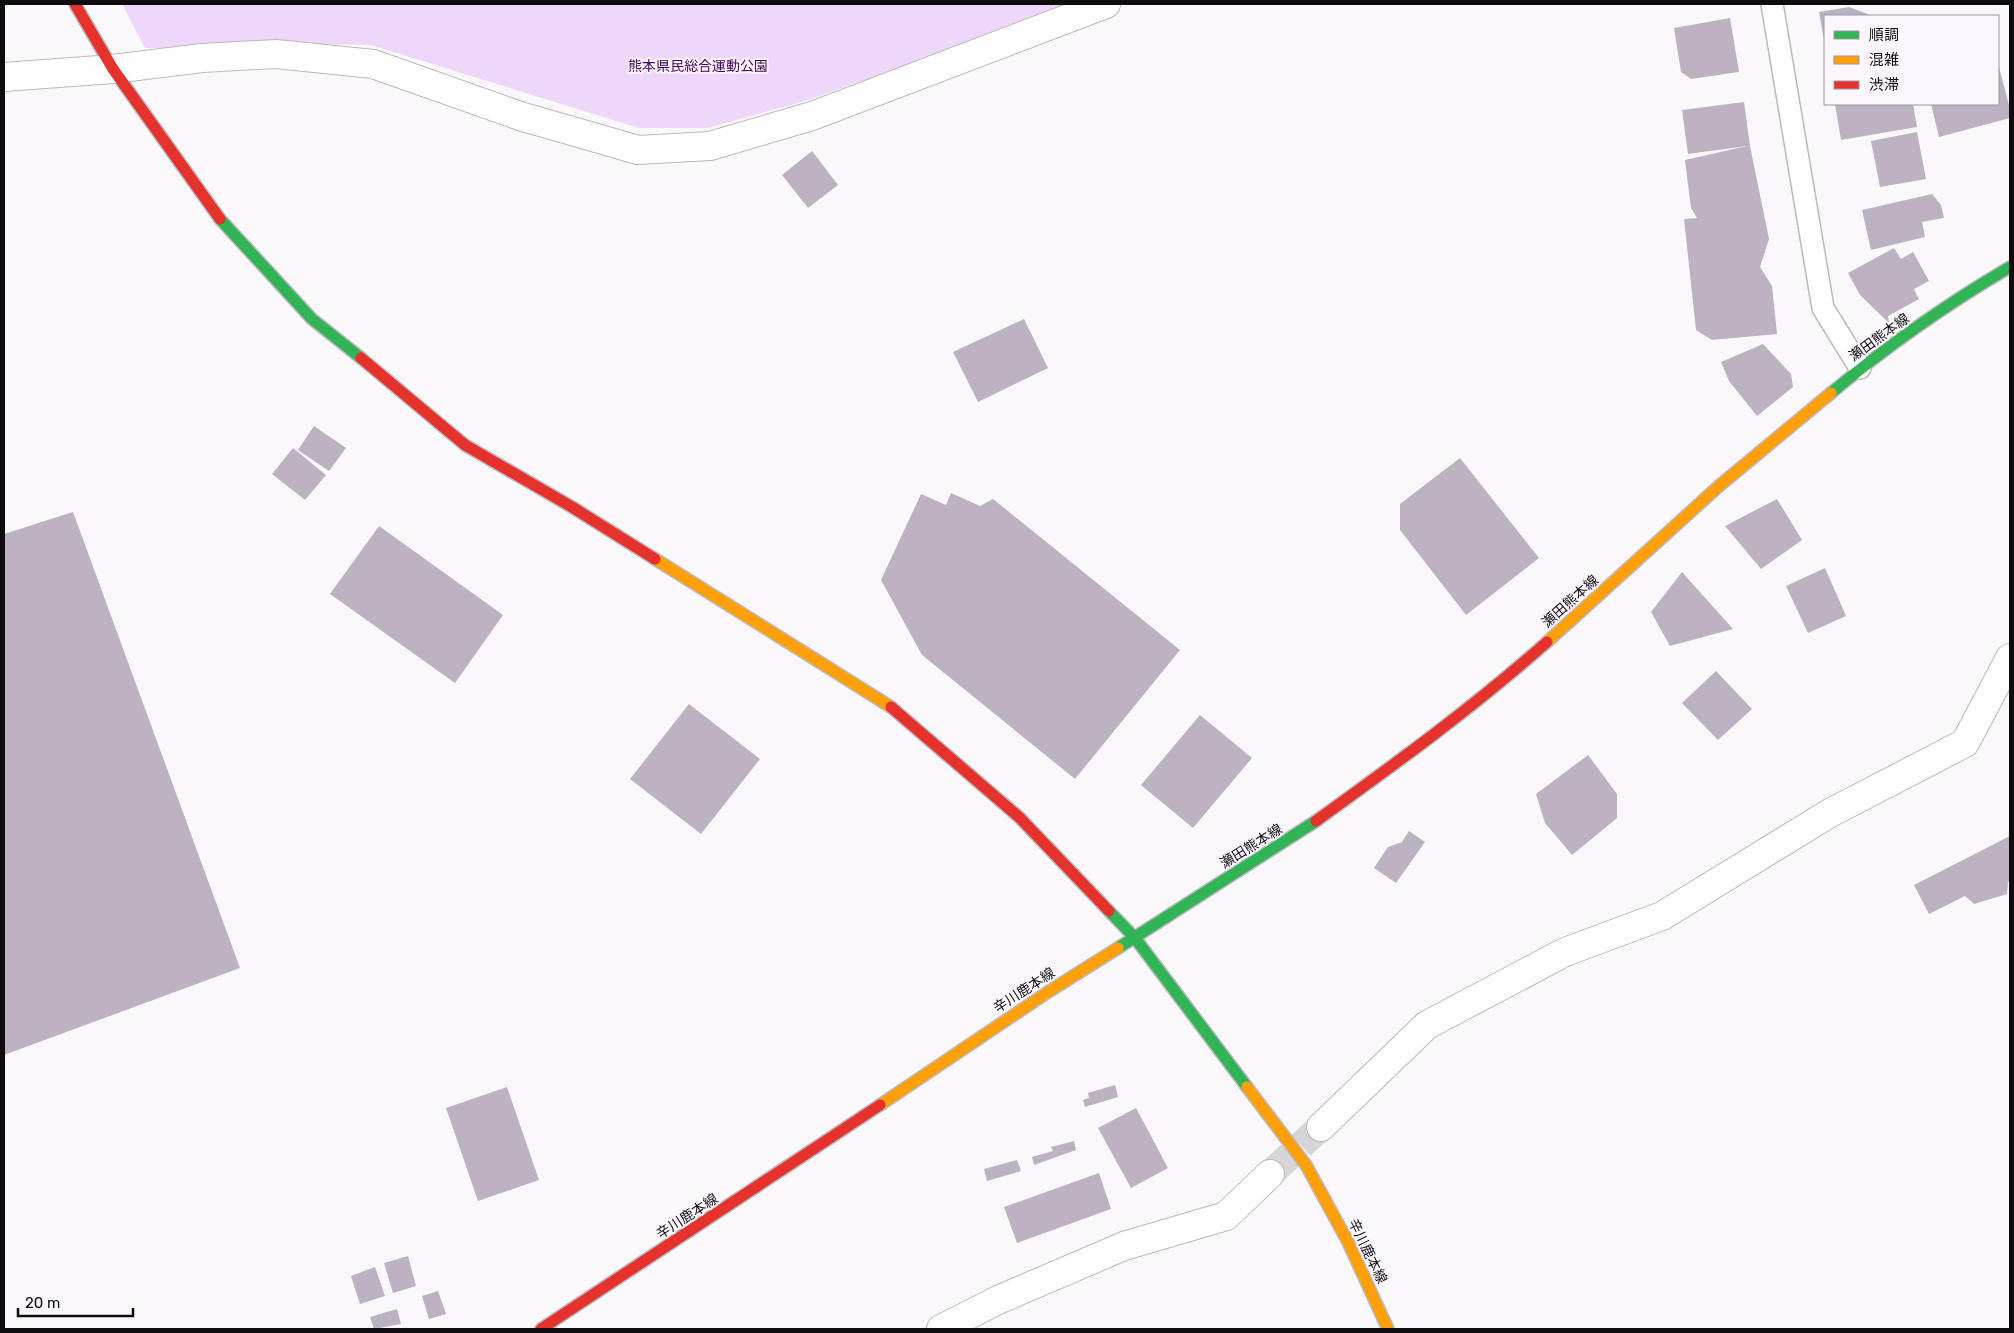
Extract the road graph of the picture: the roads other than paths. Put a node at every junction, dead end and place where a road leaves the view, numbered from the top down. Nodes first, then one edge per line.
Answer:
1 (75, 4) edge
2 (1106, 4) edge
3 (1772, 4) edge
4 (112, 69) junction
5 (4, 77) edge
6 (2010, 267) edge
7 (1860, 368) junction
8 (2010, 658) edge
9 (1135, 938) junction
10 (1321, 1126) tunnel mouth
11 (1270, 1174) tunnel mouth
12 (541, 1329) edge
13 (941, 1329) edge
14 (1388, 1329) edge

1 - 4 main road
2 - 4 street
3 - 7 lane
4 - 5 street
4 - 9 main road
6 - 7 main road, 瀬田熊本線
7 - 9 main road, 瀬田熊本線
8 - 10 street
9 - 12 main road, 辛川鹿本線
9 - 14 main road, 辛川鹿本線
11 - 13 street

